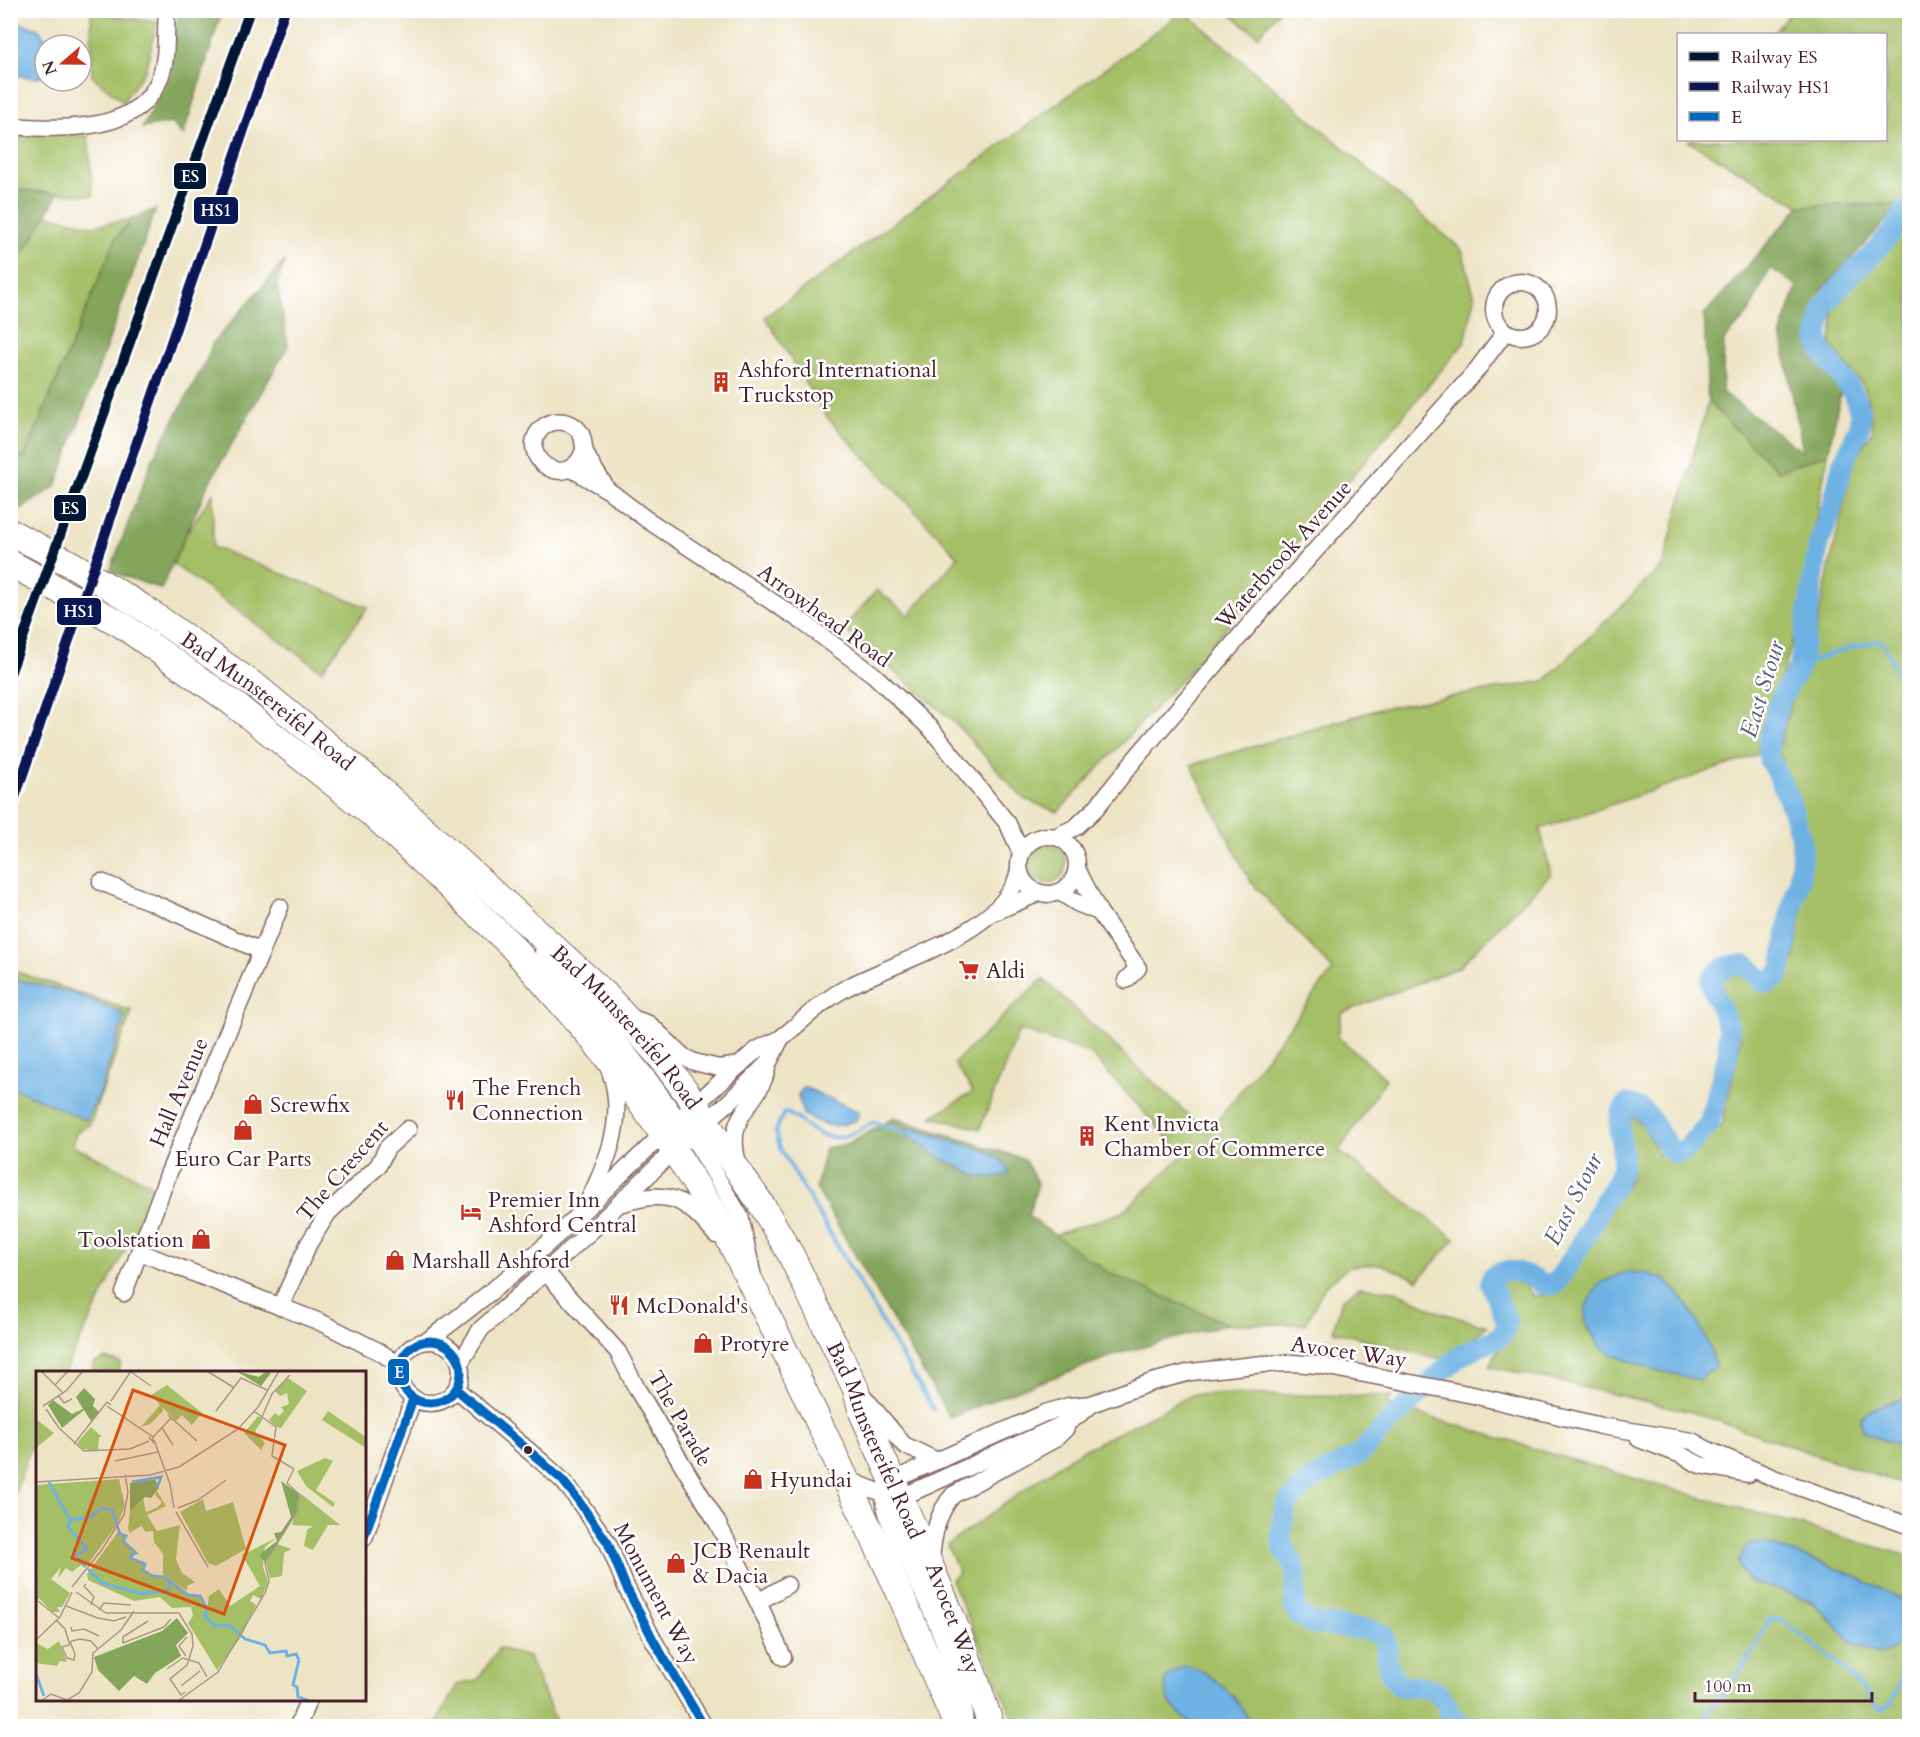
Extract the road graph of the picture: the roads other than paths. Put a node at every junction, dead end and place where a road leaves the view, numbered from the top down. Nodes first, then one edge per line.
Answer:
1 (167, 10) edge
2 (10, 126) edge
3 (1505, 332) dead end
4 (584, 450) junction
5 (570, 468) junction
6 (608, 490) junction
7 (10, 532) edge
8 (10, 563) edge
9 (993, 804) junction
10 (1096, 808) junction
11 (1047, 837) junction
12 (1020, 861) junction
13 (1076, 862) junction
14 (101, 882) dead end
15 (1060, 892) junction
16 (1039, 893) junction
17 (279, 907) dead end
18 (1099, 912) junction
19 (983, 918) junction
20 (523, 921) junction
21 (261, 951) junction
22 (1126, 980) dead end
23 (625, 1016) junction
24 (781, 1038) junction
25 (603, 1052) junction
26 (769, 1062) junction
27 (740, 1065) junction
28 (685, 1128) junction
29 (408, 1129) dead end
30 (742, 1177) junction
31 (620, 1204) junction
32 (582, 1213) junction
33 (139, 1252) junction
34 (531, 1256) junction
35 (545, 1272) junction
36 (750, 1279) junction
37 (124, 1293) dead end
38 (280, 1307) junction
39 (427, 1341) junction
40 (460, 1363) junction
41 (399, 1365) junction
42 (855, 1387) junction
43 (456, 1389) junction
44 (413, 1399) junction
45 (1091, 1404) junction
46 (1072, 1420) junction
47 (937, 1461) junction
48 (846, 1478) junction
49 (892, 1490) junction
50 (1910, 1526) edge
51 (366, 1532) edge
52 (931, 1564) junction
53 (787, 1585) dead end
54 (758, 1602) junction
55 (783, 1657) dead end
56 (308, 1701) edge
57 (298, 1726) edge
58 (704, 1726) edge
59 (957, 1726) edge
60 (965, 1726) edge
61 (991, 1726) edge

1 - 2 street
3 - 10 street, Waterbrook Avenue
4 - 5 street
4 - 5 street
4 - 6 street, Arrowhead Road
5 - 6 street, Arrowhead Road
6 - 9 street, Arrowhead Road
7 - 20 highway, Bad Munstereifel Road
8 - 25 highway, Bad Munstereifel Road
9 - 11 street, Arrowhead Road
9 - 12 street, Arrowhead Road
10 - 11 street, Waterbrook Avenue
10 - 13 street, Waterbrook Avenue
11 - 12 street
11 - 13 street
12 - 16 street
12 - 19 street
13 - 15 street
13 - 18 street
14 - 21 street
15 - 16 street
15 - 18 street
16 - 19 street
17 - 21 street, Hall Avenue
18 - 22 street
19 - 24 street
20 - 23 highway, Bad Munstereifel Road
20 - 28 street
21 - 33 street, Hall Avenue
23 - 27 street
23 - 28 highway, Bad Munstereifel Road
24 - 26 street
24 - 27 street
25 - 28 highway, Bad Munstereifel Road
25 - 32 street
26 - 28 street
26 - 30 street
27 - 28 street
28 - 30 highway, Bad Munstereifel Road
28 - 31 street
28 - 32 street
28 - 36 highway, Bad Munstereifel Road
29 - 38 street, The Crescent
30 - 42 highway, Bad Munstereifel Road
31 - 35 street
31 - 36 street
32 - 34 street
33 - 37 street, Hall Avenue
33 - 38 street
34 - 35 street, The Parade
34 - 39 street
35 - 40 street
35 - 54 street, The Parade
36 - 48 highway, Bad Munstereifel Road
38 - 41 street
39 - 40 street
39 - 41 street
40 - 43 street
41 - 44 street
42 - 47 street
42 - 49 highway, Bad Munstereifel Road
43 - 44 street
43 - 58 street, Monument Way
44 - 51 street
45 - 46 street, Avocet Way
45 - 47 street, Avocet Way
45 - 50 street, Avocet Way
46 - 49 street, Avocet Way
46 - 52 street, Avocet Way
47 - 49 street, Avocet Way
48 - 49 street
48 - 59 highway, Bad Munstereifel Road
49 - 52 highway, Bad Munstereifel Road
49 - 60 street, Avocet Way
52 - 61 highway, Bad Munstereifel Road
53 - 54 street
54 - 55 street, The Parade
56 - 57 street

